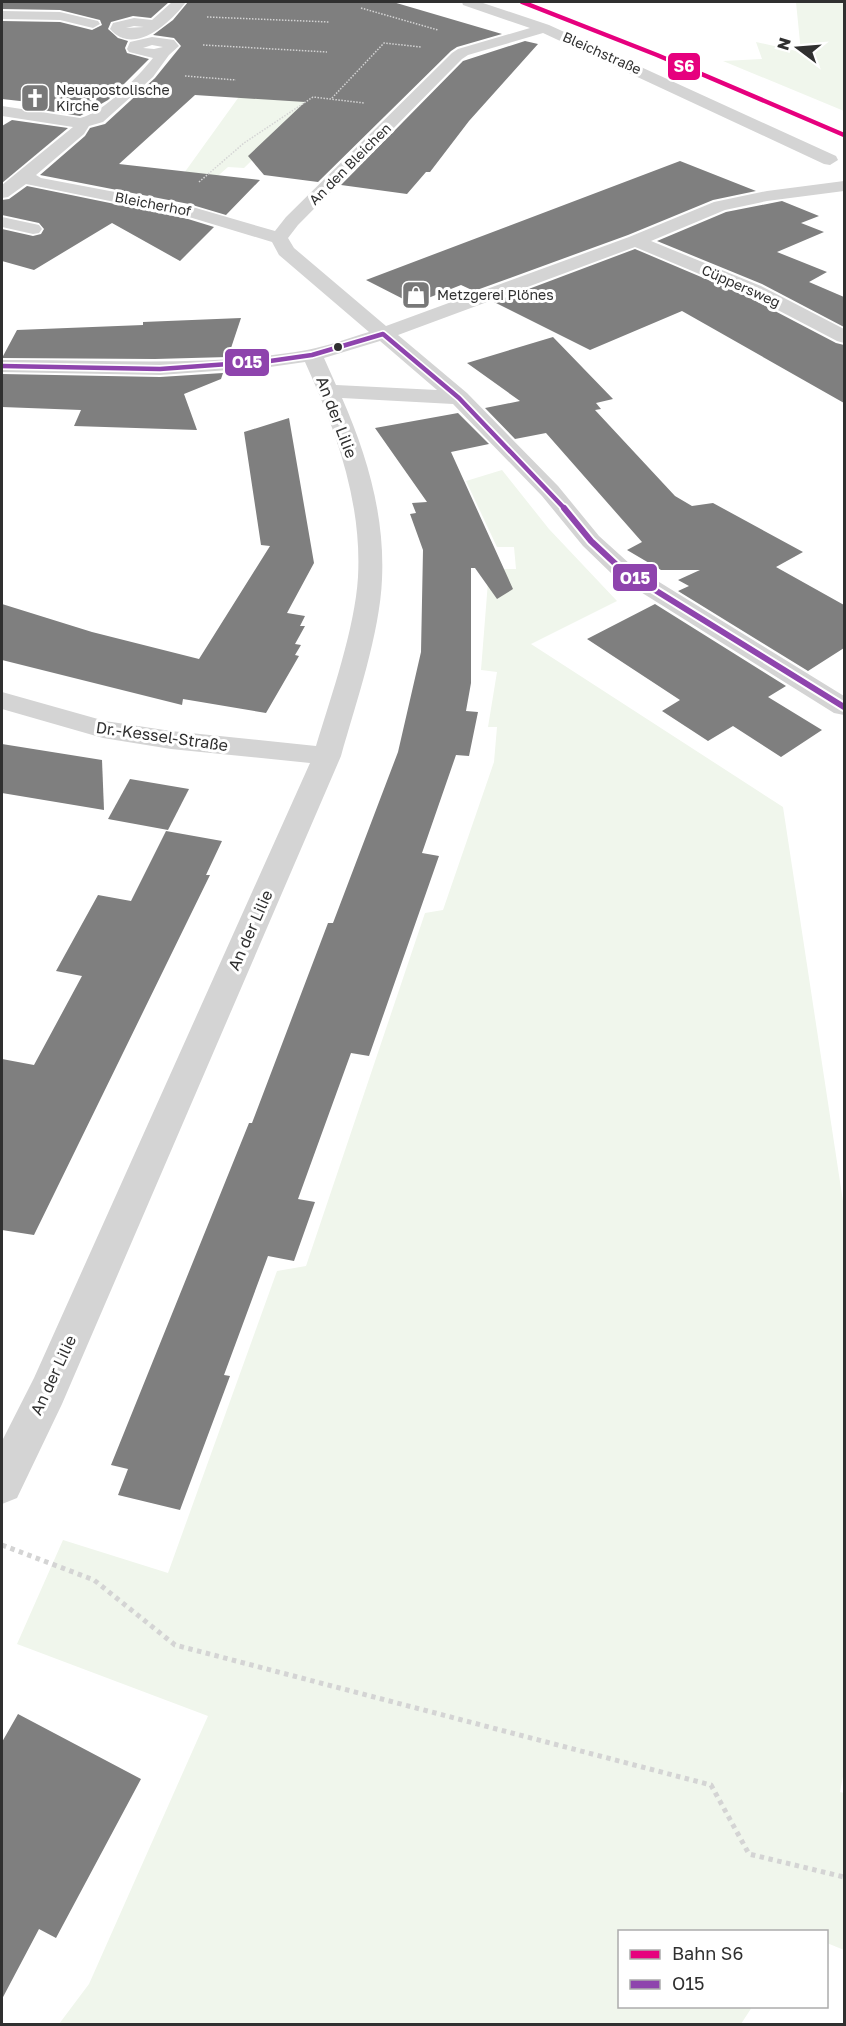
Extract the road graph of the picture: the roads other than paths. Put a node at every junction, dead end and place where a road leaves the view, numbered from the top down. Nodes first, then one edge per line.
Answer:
1 (179, 2) edge
2 (468, 2) edge
3 (2, 15) edge
4 (93, 24) dead end
5 (544, 27) junction
6 (2, 111) edge
7 (80, 123) junction
8 (830, 160) dead end
9 (26, 177) junction
10 (844, 186) edge
11 (2, 194) edge
12 (2, 222) edge
13 (33, 229) dead end
14 (279, 238) junction
15 (634, 241) junction
16 (383, 334) junction
17 (844, 338) edge
18 (312, 355) junction
19 (2, 366) edge
20 (329, 392) junction
21 (459, 398) junction
22 (2, 700) edge
23 (844, 707) edge
24 (327, 756) junction
25 (2, 1484) edge

1 - 7 street
2 - 5 street, Bleichstraße
3 - 4 street
5 - 8 street, Bleichstraße
5 - 14 street, An den Bleichen
6 - 7 street
7 - 9 street
9 - 11 street
9 - 14 street, Bleicherhof
10 - 15 street
12 - 13 street
14 - 16 street
15 - 16 street
15 - 17 street, Cüppersweg
16 - 18 street
16 - 21 street
18 - 19 street
18 - 20 street, An der Lilie
20 - 21 street
20 - 24 street, An der Lilie
21 - 23 street
22 - 24 street, Dr.-Kessel-Straße
24 - 25 street, An der Lilie

